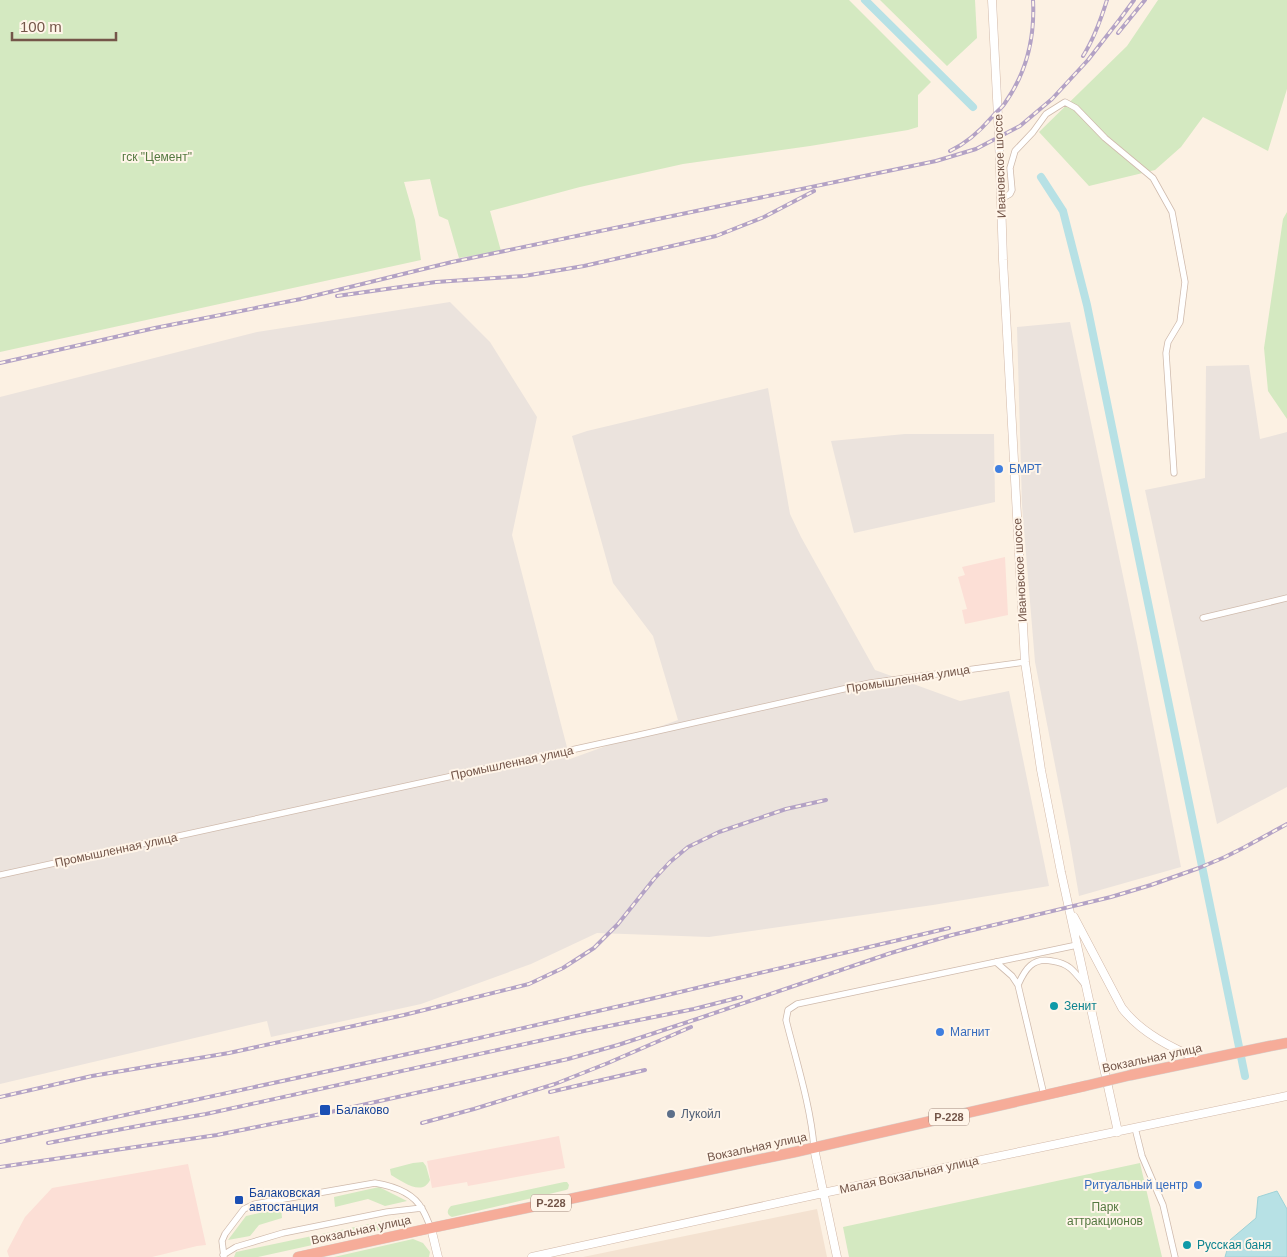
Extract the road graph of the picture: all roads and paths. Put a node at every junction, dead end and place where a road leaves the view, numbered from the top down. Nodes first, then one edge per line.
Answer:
1 (992, 0) edge
2 (1001, 199) junction
3 (1174, 473) dead end
4 (1287, 598) edge
5 (1203, 618) dead end
6 (1025, 662) junction
7 (0, 875) edge
8 (1070, 911) junction
9 (1077, 945) junction
10 (996, 962) junction
11 (1018, 985) junction
12 (1086, 986) junction
13 (1287, 1038) edge
14 (1287, 1043) edge
15 (1270, 1046) junction
16 (1200, 1060) junction
17 (1044, 1095) junction
18 (1287, 1096) edge
19 (1135, 1128) junction
20 (1118, 1132) junction
21 (814, 1148) junction
22 (823, 1193) junction
23 (422, 1208) junction
24 (430, 1228) junction
25 (223, 1256) edge
26 (298, 1257) edge
27 (438, 1257) edge
28 (532, 1257) edge
29 (837, 1257) edge
30 (1175, 1257) edge

1 - 2 street, Ивановское шоссе
2 - 3 street
2 - 6 street, Ивановское шоссе
4 - 5 street
6 - 7 street, Промышленная улица
6 - 8 street, Ивановское шоссе
8 - 9 street, Ивановское шоссе
8 - 16 street
9 - 10 street
9 - 12 street, Ивановское шоссе
10 - 11 street
10 - 21 street
11 - 12 street
11 - 17 street
12 - 20 street, Ивановское шоссе
13 - 15 highway, Р-228
14 - 15 highway, Р-228
15 - 16 highway, Вокзальная улица / Р-228
16 - 17 highway, Вокзальная улица / Р-228, bridge
17 - 21 highway, Вокзальная улица / Р-228
18 - 19 street, Малая Вокзальная улица
19 - 20 street, Малая Вокзальная улица
19 - 30 street
20 - 22 street, Малая Вокзальная улица
21 - 22 street
21 - 24 highway, Вокзальная улица / Р-228
22 - 28 street, Малая Вокзальная улица
22 - 29 street
23 - 24 street
23 - 25 street
23 - 25 street
24 - 26 highway, Вокзальная улица / Р-228
24 - 27 street

